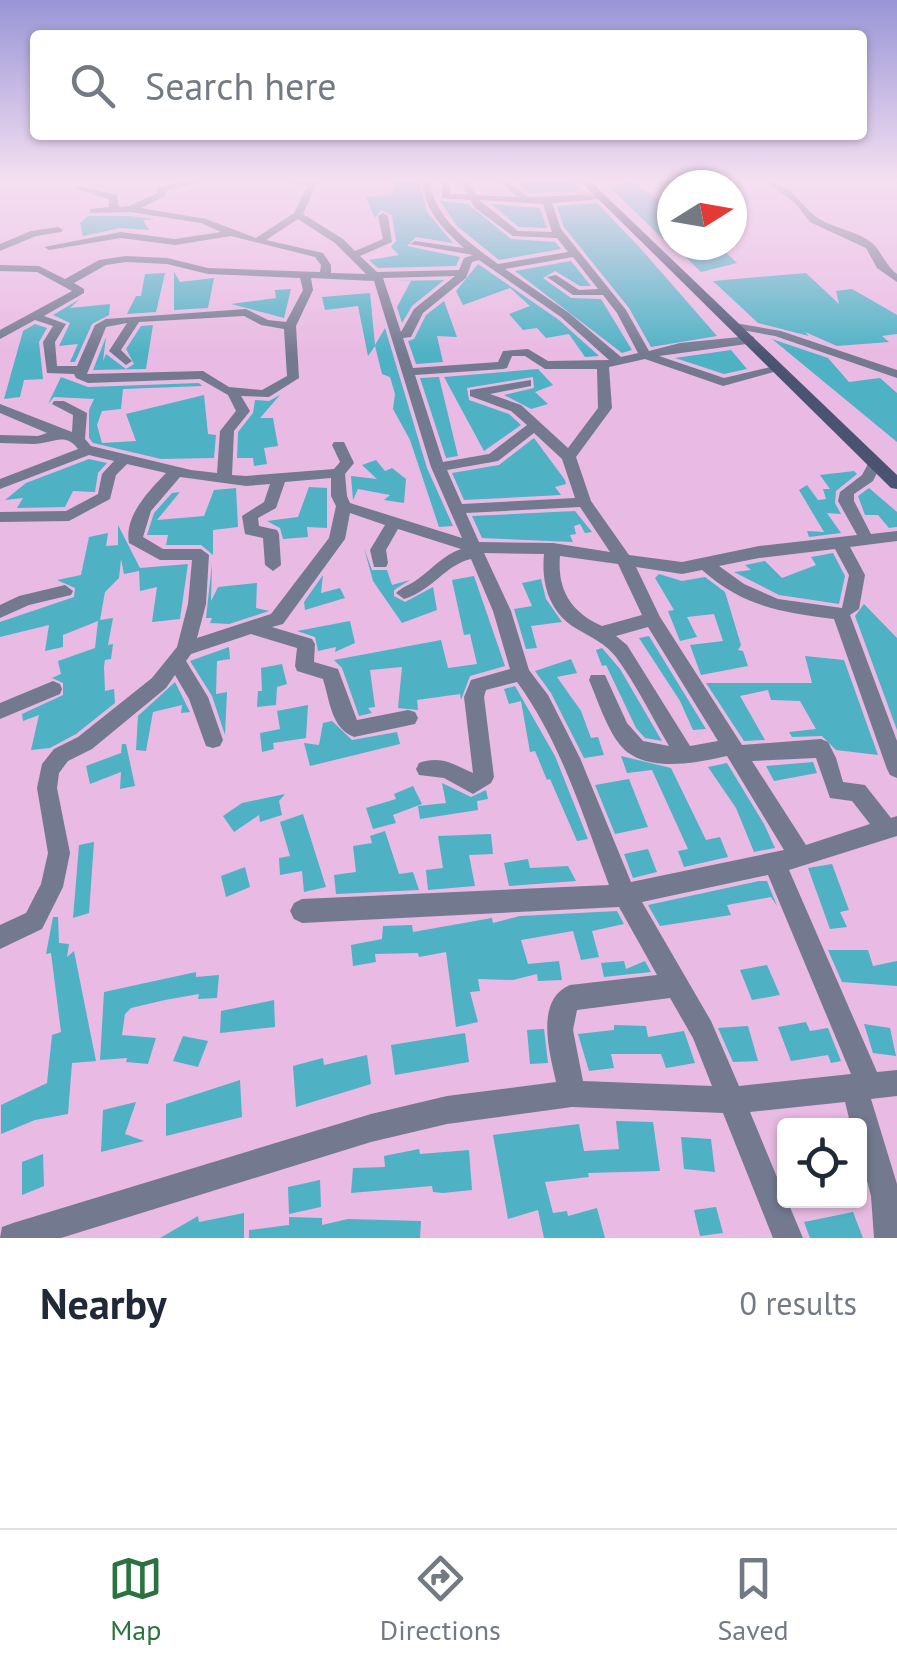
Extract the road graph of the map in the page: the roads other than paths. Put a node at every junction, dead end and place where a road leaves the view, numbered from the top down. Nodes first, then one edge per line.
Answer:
1 (97, 239) joint
2 (153, 239) edge
3 (198, 239) edge
4 (253, 239) edge
5 (331, 239) edge
6 (388, 239) edge
7 (461, 239) edge
8 (562, 239) edge
9 (645, 239) edge
10 (854, 239) edge
11 (259, 240) joint
12 (415, 244) dead end
13 (49, 247) dead end
14 (477, 254) junction
15 (574, 254) junction
16 (353, 255) junction
17 (108, 260) junction
18 (497, 267) junction
19 (0, 268) edge
20 (463, 273) junction
21 (305, 275) junction
22 (325, 277) junction
23 (374, 277) junction
24 (552, 278) dead end
25 (897, 279) edge
26 (66, 283) junction
27 (606, 292) junction
28 (33, 316) junction
29 (136, 320) junction
30 (290, 326) junction
31 (735, 326) junction
32 (0, 335) edge
33 (395, 337) junction
34 (750, 340) junction
35 (645, 355) junction
36 (126, 361) dead end
37 (610, 363) junction
38 (80, 370) junction
39 (775, 370) junction
40 (406, 372) junction
41 (897, 374) edge
42 (526, 383) dead end
43 (234, 393) junction
44 (58, 404) dead end
45 (0, 408) edge
46 (533, 427) junction
47 (62, 432) junction
48 (0, 438) edge
49 (83, 444) junction
50 (339, 445) dead end
51 (569, 457) junction
52 (125, 458) junction
53 (875, 463) junction
54 (438, 467) junction
55 (176, 472) junction
56 (338, 473) junction
57 (224, 478) junction
58 (278, 481) junction
59 (0, 484) edge
60 (897, 484) edge
61 (584, 502) junction
62 (344, 506) junction
63 (456, 510) junction
64 (0, 517) edge
65 (394, 522) junction
66 (897, 536) edge
67 (867, 540) junction
68 (840, 544) junction
69 (553, 549) junction
70 (472, 550) junction
71 (625, 561) junction
72 (380, 563) dead end
73 (272, 565) dead end
74 (707, 565) junction
75 (65, 591) dead end
76 (404, 592) dead end
77 (850, 609) dead end
78 (0, 612) edge
79 (652, 619) junction
80 (254, 629) junction
81 (601, 633) junction
82 (182, 656) junction
83 (521, 674) junction
84 (598, 680) dead end
85 (53, 689) dead end
86 (0, 711) edge
87 (408, 718) dead end
88 (213, 740) dead end
89 (733, 750) junction
90 (684, 753) junction
91 (426, 769) dead end
92 (897, 769) edge
93 (892, 827) edge
94 (800, 857) junction
95 (774, 862) junction
96 (625, 895) junction
97 (302, 911) dead end
98 (0, 937) edge
99 (678, 985) junction
100 (873, 1085) edge
101 (572, 1094) junction
102 (734, 1100) junction
103 (13, 1238) edge
104 (788, 1238) edge
105 (890, 1238) edge

1 - 13 street
1 - 17 street
2 - 3 street
4 - 11 street
5 - 16 street
6 - 16 street
7 - 14 street
8 - 15 street
9 - 31 street
10 - 25 street
11 - 22 street
12 - 14 street
14 - 18 street
14 - 20 street
15 - 18 street
15 - 27 street
16 - 23 street
17 - 21 street
17 - 26 street
18 - 37 street
19 - 26 street
20 - 23 street
20 - 33 street
21 - 22 street
21 - 30 street
22 - 23 street
23 - 33 street
24 - 27 street
26 - 28 street
27 - 35 street
28 - 32 street
28 - 38 street
29 - 30 street
29 - 36 street
29 - 38 street
30 - 43 street
31 - 34 street
31 - 41 street
33 - 40 street
34 - 35 street
34 - 39 street
35 - 37 street
35 - 39 street
37 - 40 street
37 - 51 street
38 - 43 street
39 - 53 street
40 - 54 street
42 - 46 street
43 - 57 street
44 - 49 street
45 - 47 street
46 - 51 street
46 - 54 street
47 - 48 street
47 - 49 street
49 - 52 street
49 - 59 street
50 - 56 street
51 - 61 street
52 - 55 street
52 - 64 street
53 - 60 street
53 - 67 street
54 - 63 street
55 - 57 street
55 - 82 street
56 - 58 street
56 - 62 street
57 - 58 street
58 - 73 street
61 - 63 street
61 - 71 street
62 - 65 street
62 - 80 street
63 - 70 street
65 - 70 street
65 - 72 street
66 - 67 street
67 - 68 street
68 - 74 street
68 - 77 street
69 - 70 street
69 - 71 street
69 - 81 street
70 - 76 street
70 - 83 street
71 - 74 street
71 - 79 street
74 - 92 street
75 - 78 street
79 - 81 street
79 - 89 street
80 - 82 street
80 - 87 street
81 - 90 street
82 - 88 street
82 - 98 street
83 - 91 street
83 - 96 street
84 - 90 street
85 - 86 street
89 - 90 street
89 - 93 street
89 - 94 street
93 - 94 street
94 - 95 street
95 - 96 street
95 - 100 street
96 - 97 street
96 - 99 street
99 - 101 street
99 - 102 street
100 - 102 street
100 - 105 street
101 - 102 street
101 - 103 street
102 - 104 street

